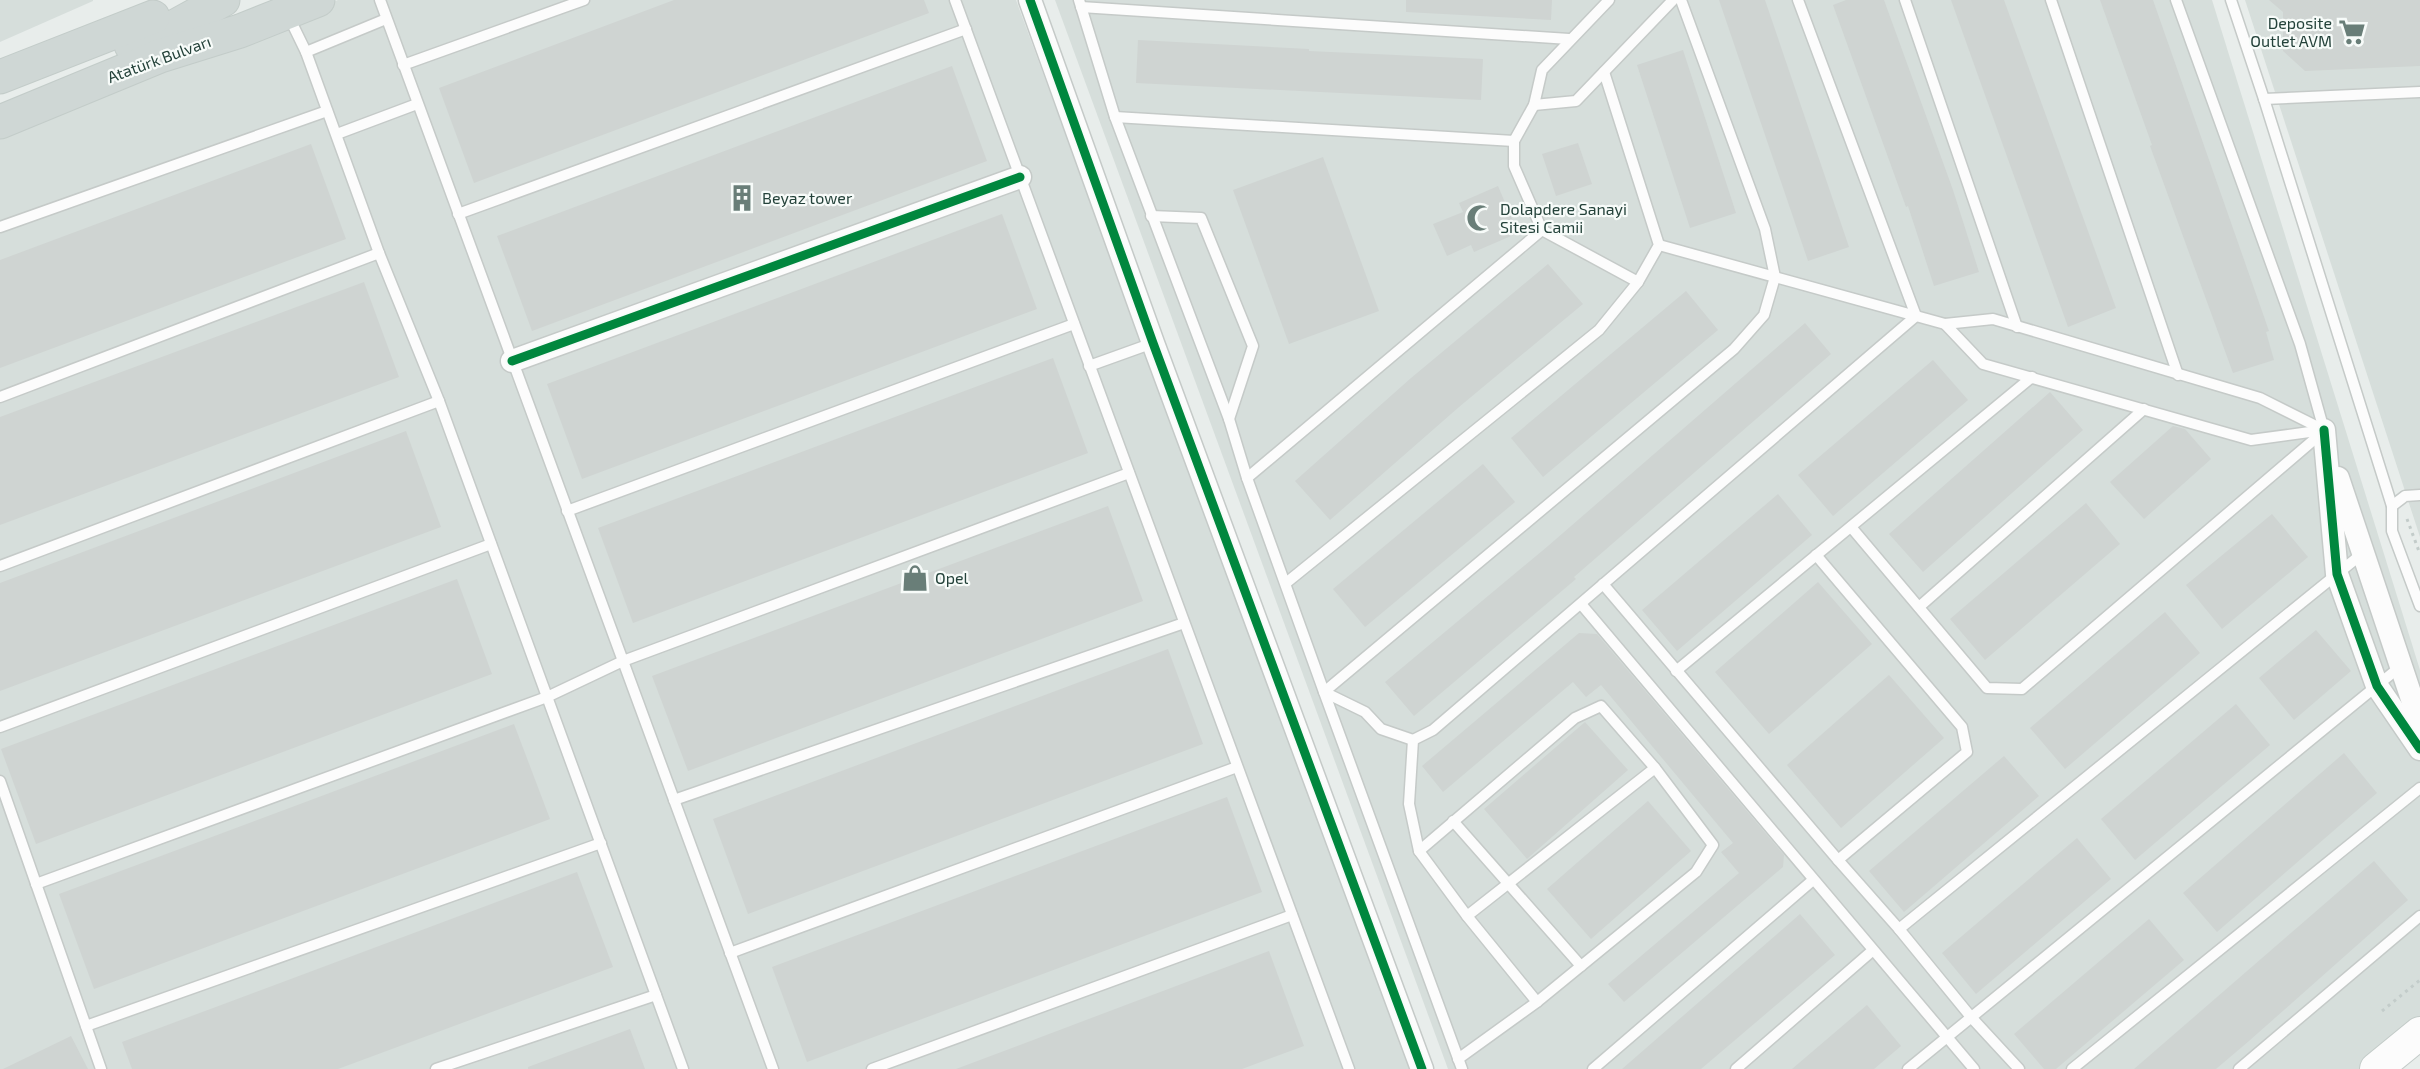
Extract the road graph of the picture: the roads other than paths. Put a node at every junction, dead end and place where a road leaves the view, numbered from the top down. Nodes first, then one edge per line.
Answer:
1 (218, 0) edge
2 (224, 0) edge
3 (318, 0) edge
4 (380, 0) edge
5 (584, 0) edge
6 (955, 0) edge
7 (1030, 0) edge
8 (1609, 0) edge
9 (1673, 0) edge
10 (1681, 0) edge
11 (1798, 0) edge
12 (1905, 0) edge
13 (2051, 0) edge
14 (2176, 0) edge
15 (2231, 0) edge
16 (1080, 4) edge
17 (286, 12) junction
18 (386, 19) junction
19 (966, 29) junction
20 (240, 31) junction
21 (1569, 39) junction
22 (306, 52) junction
23 (403, 65) junction
24 (1604, 72) junction
25 (0, 77) edge
26 (2420, 92) edge
27 (0, 99) edge
28 (2264, 99) junction
29 (417, 104) junction
30 (1534, 105) junction
31 (327, 111) junction
32 (1115, 117) junction
33 (0, 122) edge
34 (337, 134) junction
35 (1514, 141) junction
36 (0, 146) edge
37 (1020, 177) junction
38 (458, 214) junction
39 (1150, 216) junction
40 (0, 227) edge
41 (1542, 230) junction
42 (1659, 245) junction
43 (379, 253) junction
44 (1775, 277) junction
45 (1638, 282) junction
46 (1916, 316) junction
47 (1074, 324) junction
48 (1945, 324) junction
49 (2017, 327) junction
50 (1153, 343) junction
51 (512, 361) junction
52 (1089, 366) junction
53 (2178, 375) junction
54 (2032, 377) junction
55 (0, 397) edge
56 (439, 401) junction
57 (2144, 409) junction
58 (1228, 419) junction
59 (2324, 430) junction
60 (1129, 472) junction
61 (1246, 478) junction
62 (2420, 495) edge
63 (2396, 503) junction
64 (567, 511) junction
65 (1851, 527) junction
66 (491, 544) junction
67 (2362, 553) junction
68 (1816, 555) junction
69 (0, 566) edge
70 (2337, 574) junction
71 (1286, 583) junction
72 (1603, 584) junction
73 (1581, 604) junction
74 (2420, 606) edge
75 (1919, 607) junction
76 (1184, 623) junction
77 (623, 661) junction
78 (2401, 666) junction
79 (1676, 671) junction
80 (2377, 686) junction
81 (1324, 692) junction
82 (547, 697) junction
83 (2420, 723) edge
84 (0, 727) edge
85 (1413, 740) junction
86 (2420, 749) edge
87 (1237, 767) junction
88 (1655, 768) junction
89 (0, 781) edge
90 (2420, 788) edge
91 (674, 800) junction
92 (1453, 821) junction
93 (601, 843) junction
94 (1419, 851) junction
95 (1838, 861) junction
96 (1813, 880) junction
97 (1508, 883) junction
98 (36, 884) junction
99 (1292, 915) junction
100 (1467, 916) junction
101 (2420, 916) edge
102 (1899, 929) junction
103 (1872, 951) junction
104 (730, 953) junction
105 (1581, 966) junction
106 (656, 995) junction
107 (1537, 1002) junction
108 (1971, 1017) junction
109 (86, 1026) junction
110 (2420, 1033) edge
111 (1946, 1038) junction
112 (1460, 1064) edge
113 (1348, 1067) edge
114 (101, 1069) edge
115 (436, 1069) edge
116 (683, 1069) edge
117 (773, 1069) edge
118 (872, 1069) edge
119 (1336, 1069) edge
120 (1422, 1069) edge
121 (1593, 1069) edge
122 (1736, 1069) edge
123 (1908, 1069) edge
124 (1974, 1069) edge
125 (2019, 1069) edge
126 (2072, 1069) edge
127 (2239, 1069) edge
128 (2376, 1069) edge

1 - 25 main road
2 - 27 main road, Atatürk Bulvarı
3 - 17 main road, Atatürk Bulvarı
4 - 18 lane
5 - 23 lane
6 - 19 lane
7 - 50 street
8 - 21 lane
9 - 24 lane
10 - 44 lane
11 - 46 lane
12 - 49 lane
13 - 53 lane
14 - 59 lane
15 - 28 lane
16 - 21 lane
16 - 32 lane
17 - 20 main road, Atatürk Bulvarı
17 - 22 lane
18 - 22 lane
18 - 23 lane
19 - 37 lane
19 - 38 lane
20 - 33 main road, Atatürk Bulvarı
20 - 36 main road
21 - 30 lane
22 - 31 lane
23 - 29 lane
24 - 30 lane
24 - 42 lane
26 - 28 lane
28 - 63 lane
29 - 34 lane
29 - 38 lane
30 - 35 lane
31 - 34 lane
31 - 40 lane
32 - 35 lane
32 - 39 lane
34 - 43 lane
35 - 41 lane
37 - 47 lane
37 - 51 street
38 - 51 lane
39 - 58 lane
39 - 58 lane
41 - 45 lane
41 - 61 lane
42 - 44 lane
42 - 45 lane
43 - 55 lane
43 - 56 lane
44 - 46 lane
44 - 81 lane
45 - 71 lane
46 - 48 lane
46 - 72 lane
47 - 52 lane
47 - 64 lane
48 - 49 lane
48 - 54 lane
49 - 53 lane
50 - 52 lane
50 - 120 street
51 - 64 lane
52 - 60 lane
53 - 59 lane
54 - 57 lane
54 - 65 lane
56 - 66 lane
56 - 69 lane
57 - 59 lane
57 - 75 lane
58 - 61 lane
59 - 67 street
59 - 70 street
59 - 75 lane
60 - 76 lane
60 - 77 lane
61 - 71 lane
62 - 63 lane
63 - 74 lane
64 - 77 lane
65 - 68 lane
65 - 75 lane
66 - 82 lane
66 - 84 lane
67 - 70 lane
67 - 78 street
68 - 79 lane
68 - 95 lane
70 - 80 street
70 - 102 lane
71 - 81 lane
72 - 73 lane
72 - 79 lane
73 - 85 lane
73 - 96 lane
76 - 87 lane
76 - 91 lane
77 - 82 lane
77 - 91 lane
78 - 80 lane
78 - 83 street
79 - 95 lane
80 - 86 street
80 - 108 lane
81 - 85 lane
81 - 112 lane
82 - 93 lane
82 - 98 lane
85 - 94 lane
87 - 99 lane
87 - 104 lane
88 - 92 lane
88 - 97 lane
88 - 105 lane
89 - 98 lane
90 - 126 lane
91 - 104 lane
92 - 94 lane
92 - 97 lane
93 - 106 lane
93 - 109 lane
94 - 100 lane
95 - 102 lane
96 - 103 lane
96 - 121 lane
97 - 100 lane
97 - 105 lane
98 - 109 lane
99 - 113 lane
99 - 118 lane
100 - 107 lane
101 - 127 lane
102 - 108 lane
103 - 111 lane
103 - 122 lane
104 - 117 lane
105 - 107 lane
106 - 115 lane
106 - 116 lane
107 - 112 lane
108 - 111 lane
108 - 125 lane
109 - 114 lane
110 - 128 main road
111 - 123 lane
111 - 124 lane
113 - 119 lane

